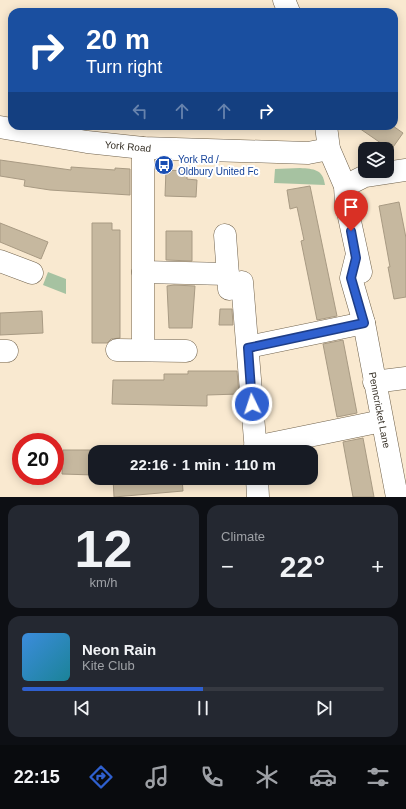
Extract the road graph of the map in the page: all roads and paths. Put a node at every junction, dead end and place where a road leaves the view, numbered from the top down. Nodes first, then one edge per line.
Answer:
1 (18, 130) edge
2 (327, 130) edge
3 (143, 148) junction
4 (329, 149) junction
5 (406, 170) edge
6 (345, 186) junction
7 (225, 235) dead end
8 (0, 261) edge
9 (143, 272) junction
10 (32, 273) dead end
11 (235, 278) junction
12 (230, 302) dead end
13 (364, 323) junction
14 (248, 348) junction
15 (143, 349) junction
16 (117, 350) dead end
17 (186, 351) dead end
18 (406, 378) edge
19 (374, 382) junction
20 (382, 421) junction
21 (256, 445) edge
22 (278, 445) edge
23 (257, 485) edge
24 (258, 497) edge
25 (397, 497) edge

1 - 3 street, York Road
2 - 4 street, Penncricket Lane
3 - 4 street, York Road
3 - 9 street
4 - 6 street, Penncricket Lane
5 - 6 street
6 - 13 street, Penncricket Lane
7 - 11 street
8 - 10 street
9 - 11 street
9 - 15 street
11 - 12 street
11 - 14 street
13 - 14 street
13 - 19 street, Penncricket Lane
14 - 21 street
15 - 16 street
15 - 17 street
18 - 19 street
19 - 20 street, Penncricket Lane
20 - 22 street
20 - 25 street, Penncricket Lane
23 - 24 street

